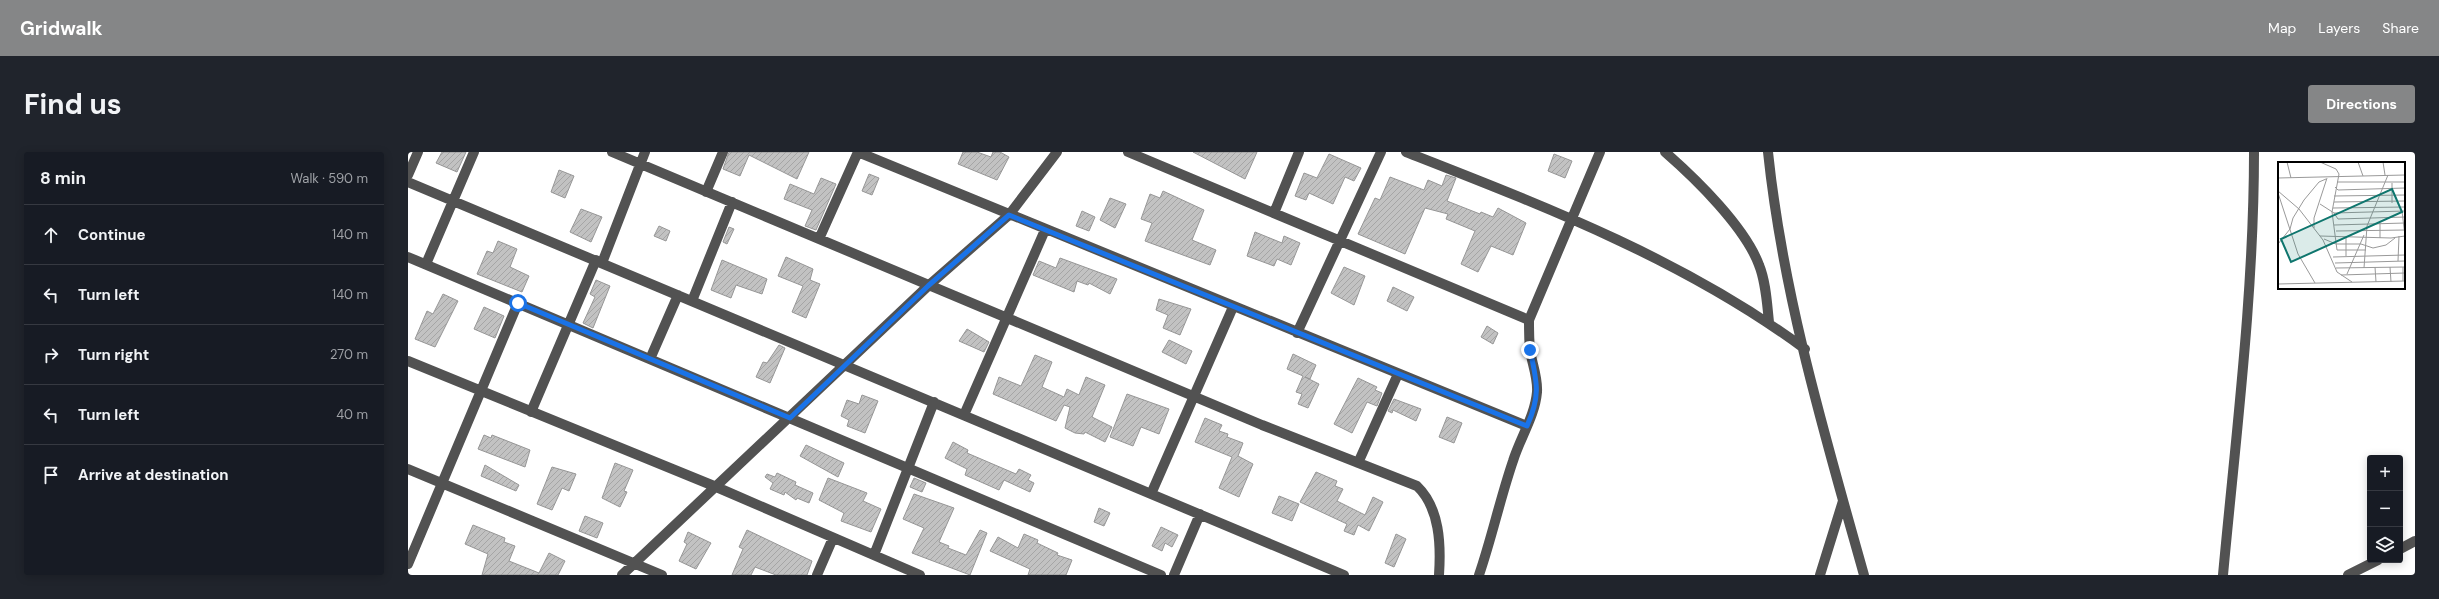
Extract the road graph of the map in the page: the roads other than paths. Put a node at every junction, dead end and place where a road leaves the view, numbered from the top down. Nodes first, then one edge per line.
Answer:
1 (418, 152) edge
2 (474, 152) edge
3 (612, 152) edge
4 (646, 152) edge
5 (723, 152) edge
6 (858, 152) edge
7 (1057, 152) edge
8 (1128, 152) edge
9 (1299, 152) edge
10 (1381, 152) edge
11 (1406, 152) edge
12 (1600, 152) edge
13 (1665, 152) edge
14 (1768, 152) edge
15 (2254, 152) edge
16 (1431, 156) edge
17 (641, 164) junction
18 (408, 175) edge
19 (408, 182) edge
20 (706, 192) junction
21 (453, 201) junction
22 (732, 202) junction
23 (1274, 213) junction
24 (1009, 215) junction
25 (1573, 219) junction
26 (1045, 230) junction
27 (819, 239) junction
28 (1340, 241) junction
29 (408, 257) edge
30 (599, 262) junction
31 (426, 264) junction
32 (928, 286) junction
33 (678, 295) junction
34 (692, 301) junction
35 (518, 303) junction
36 (1233, 307) junction
37 (1006, 318) junction
38 (1528, 320) junction
39 (1769, 322) junction
40 (568, 325) junction
41 (1297, 332) junction
42 (1805, 349) junction
43 (650, 359) junction
44 (408, 361) edge
45 (846, 365) junction
46 (1398, 374) junction
47 (481, 391) junction
48 (1194, 396) junction
49 (934, 402) junction
50 (531, 412) junction
51 (964, 414) junction
52 (790, 418) junction
53 (1527, 426) junction
54 (1358, 463) junction
55 (908, 468) junction
56 (408, 469) edge
57 (442, 483) junction
58 (714, 486) junction
59 (1151, 494) junction
60 (1843, 501) junction
61 (1200, 514) junction
62 (833, 538) junction
63 (2415, 541) edge
64 (2403, 547) edge
65 (874, 555) junction
66 (634, 563) junction
67 (2372, 563) edge
68 (408, 564) edge
69 (622, 575) edge
70 (662, 575) edge
71 (817, 575) edge
72 (920, 575) edge
73 (1161, 575) edge
74 (1174, 575) edge
75 (1344, 575) edge
76 (1439, 575) edge
77 (1479, 575) edge
78 (1820, 575) edge
79 (1864, 575) edge
80 (2223, 575) edge
81 (2348, 575) edge

1 - 18 street
2 - 21 street
3 - 17 street
4 - 17 street
5 - 20 street
6 - 24 street
6 - 27 street
7 - 24 street
8 - 23 street
9 - 23 street
10 - 28 street
11 - 16 street
12 - 25 street
13 - 39 street
14 - 42 street
15 - 80 street
16 - 25 street
17 - 20 street
17 - 30 street
19 - 21 street
20 - 22 street
21 - 30 street
21 - 31 street
22 - 27 street
22 - 34 street
23 - 28 street
24 - 26 street
24 - 32 street
25 - 38 street
25 - 39 street
26 - 36 street
26 - 37 street
27 - 32 street
28 - 38 street
28 - 41 street
29 - 31 street
30 - 33 street
30 - 40 street
31 - 35 street
32 - 37 street
32 - 45 street
33 - 34 street
33 - 43 street
34 - 45 street
35 - 40 street
35 - 47 street
36 - 41 street
36 - 48 street
37 - 48 street
37 - 51 street
38 - 53 street
39 - 42 street
40 - 43 street
40 - 50 street
41 - 46 street
42 - 60 street
43 - 52 street
44 - 47 street
45 - 49 street
45 - 52 street
46 - 53 street
46 - 54 street
47 - 50 street
47 - 57 street
48 - 54 street
48 - 59 street
49 - 51 street
49 - 55 street
50 - 58 street
51 - 59 street
52 - 55 street
52 - 58 street
53 - 77 street
54 - 76 street
55 - 65 street
55 - 73 street
56 - 57 street
57 - 66 street
57 - 68 street
58 - 62 street
58 - 66 street
59 - 61 street
60 - 78 street
60 - 79 street
61 - 74 street
61 - 75 street
62 - 65 street
62 - 71 street
63 - 64 street
65 - 72 street
66 - 69 street
66 - 70 street
67 - 81 street

